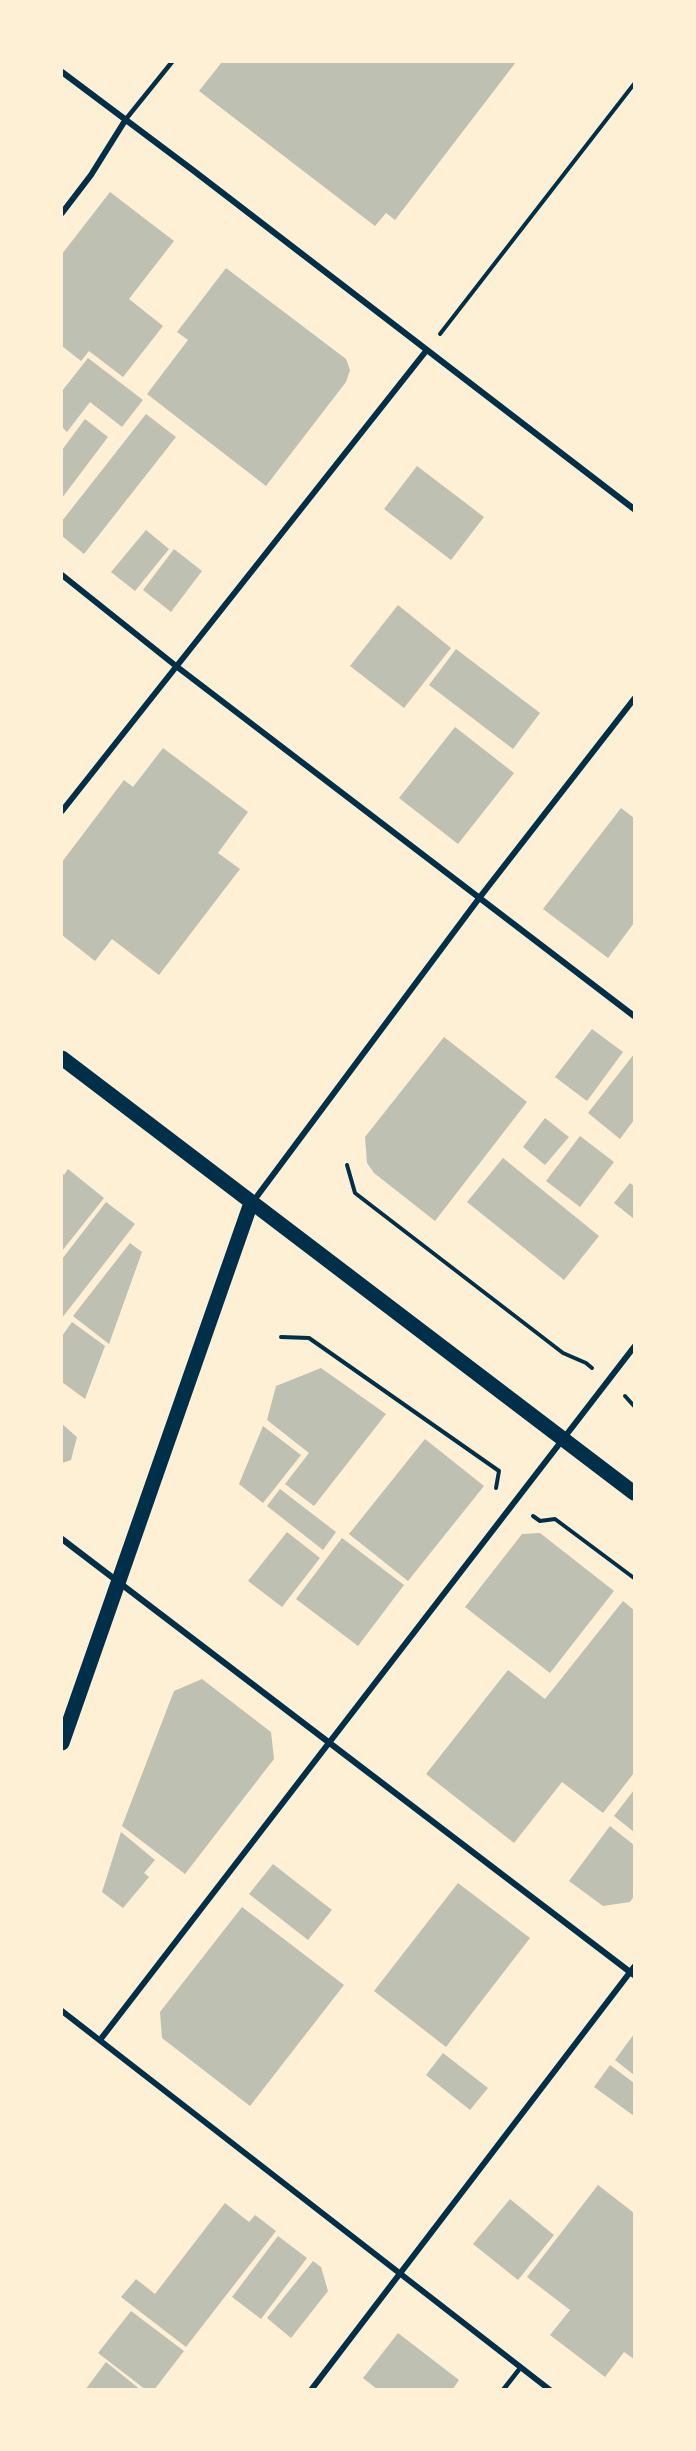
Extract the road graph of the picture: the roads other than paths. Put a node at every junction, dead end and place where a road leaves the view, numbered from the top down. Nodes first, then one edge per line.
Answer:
1 (172, 62) edge
2 (62, 72) edge
3 (126, 119) junction
4 (62, 213) edge
5 (426, 351) junction
6 (634, 509) edge
7 (62, 574) edge
8 (176, 666) junction
9 (634, 699) edge
10 (62, 811) edge
11 (480, 897) junction
12 (634, 1016) edge
13 (62, 1058) edge
14 (251, 1203) junction
15 (634, 1347) edge
16 (562, 1439) junction
17 (634, 1493) edge
18 (62, 1539) edge
19 (118, 1583) junction
20 (62, 1743) edge
21 (329, 1744) junction
22 (633, 1971) edge
23 (62, 2011) edge
24 (100, 2040) junction
25 (401, 2275) junction
26 (521, 2367) junction
27 (311, 2390) edge
28 (504, 2390) edge
29 (550, 2390) edge

1 - 3 lane
2 - 3 street
3 - 4 street
3 - 5 street
5 - 6 street
5 - 8 street
7 - 8 street
8 - 10 street
8 - 11 street
9 - 11 street
11 - 12 street
11 - 14 street
13 - 14 main road
14 - 16 main road
14 - 19 main road
15 - 16 street
16 - 17 main road
16 - 21 street
18 - 19 street
19 - 20 main road
19 - 21 street
21 - 22 street
21 - 24 street
22 - 25 street
23 - 24 street
24 - 25 street
25 - 26 street
25 - 27 street
26 - 28 lane
26 - 29 street

